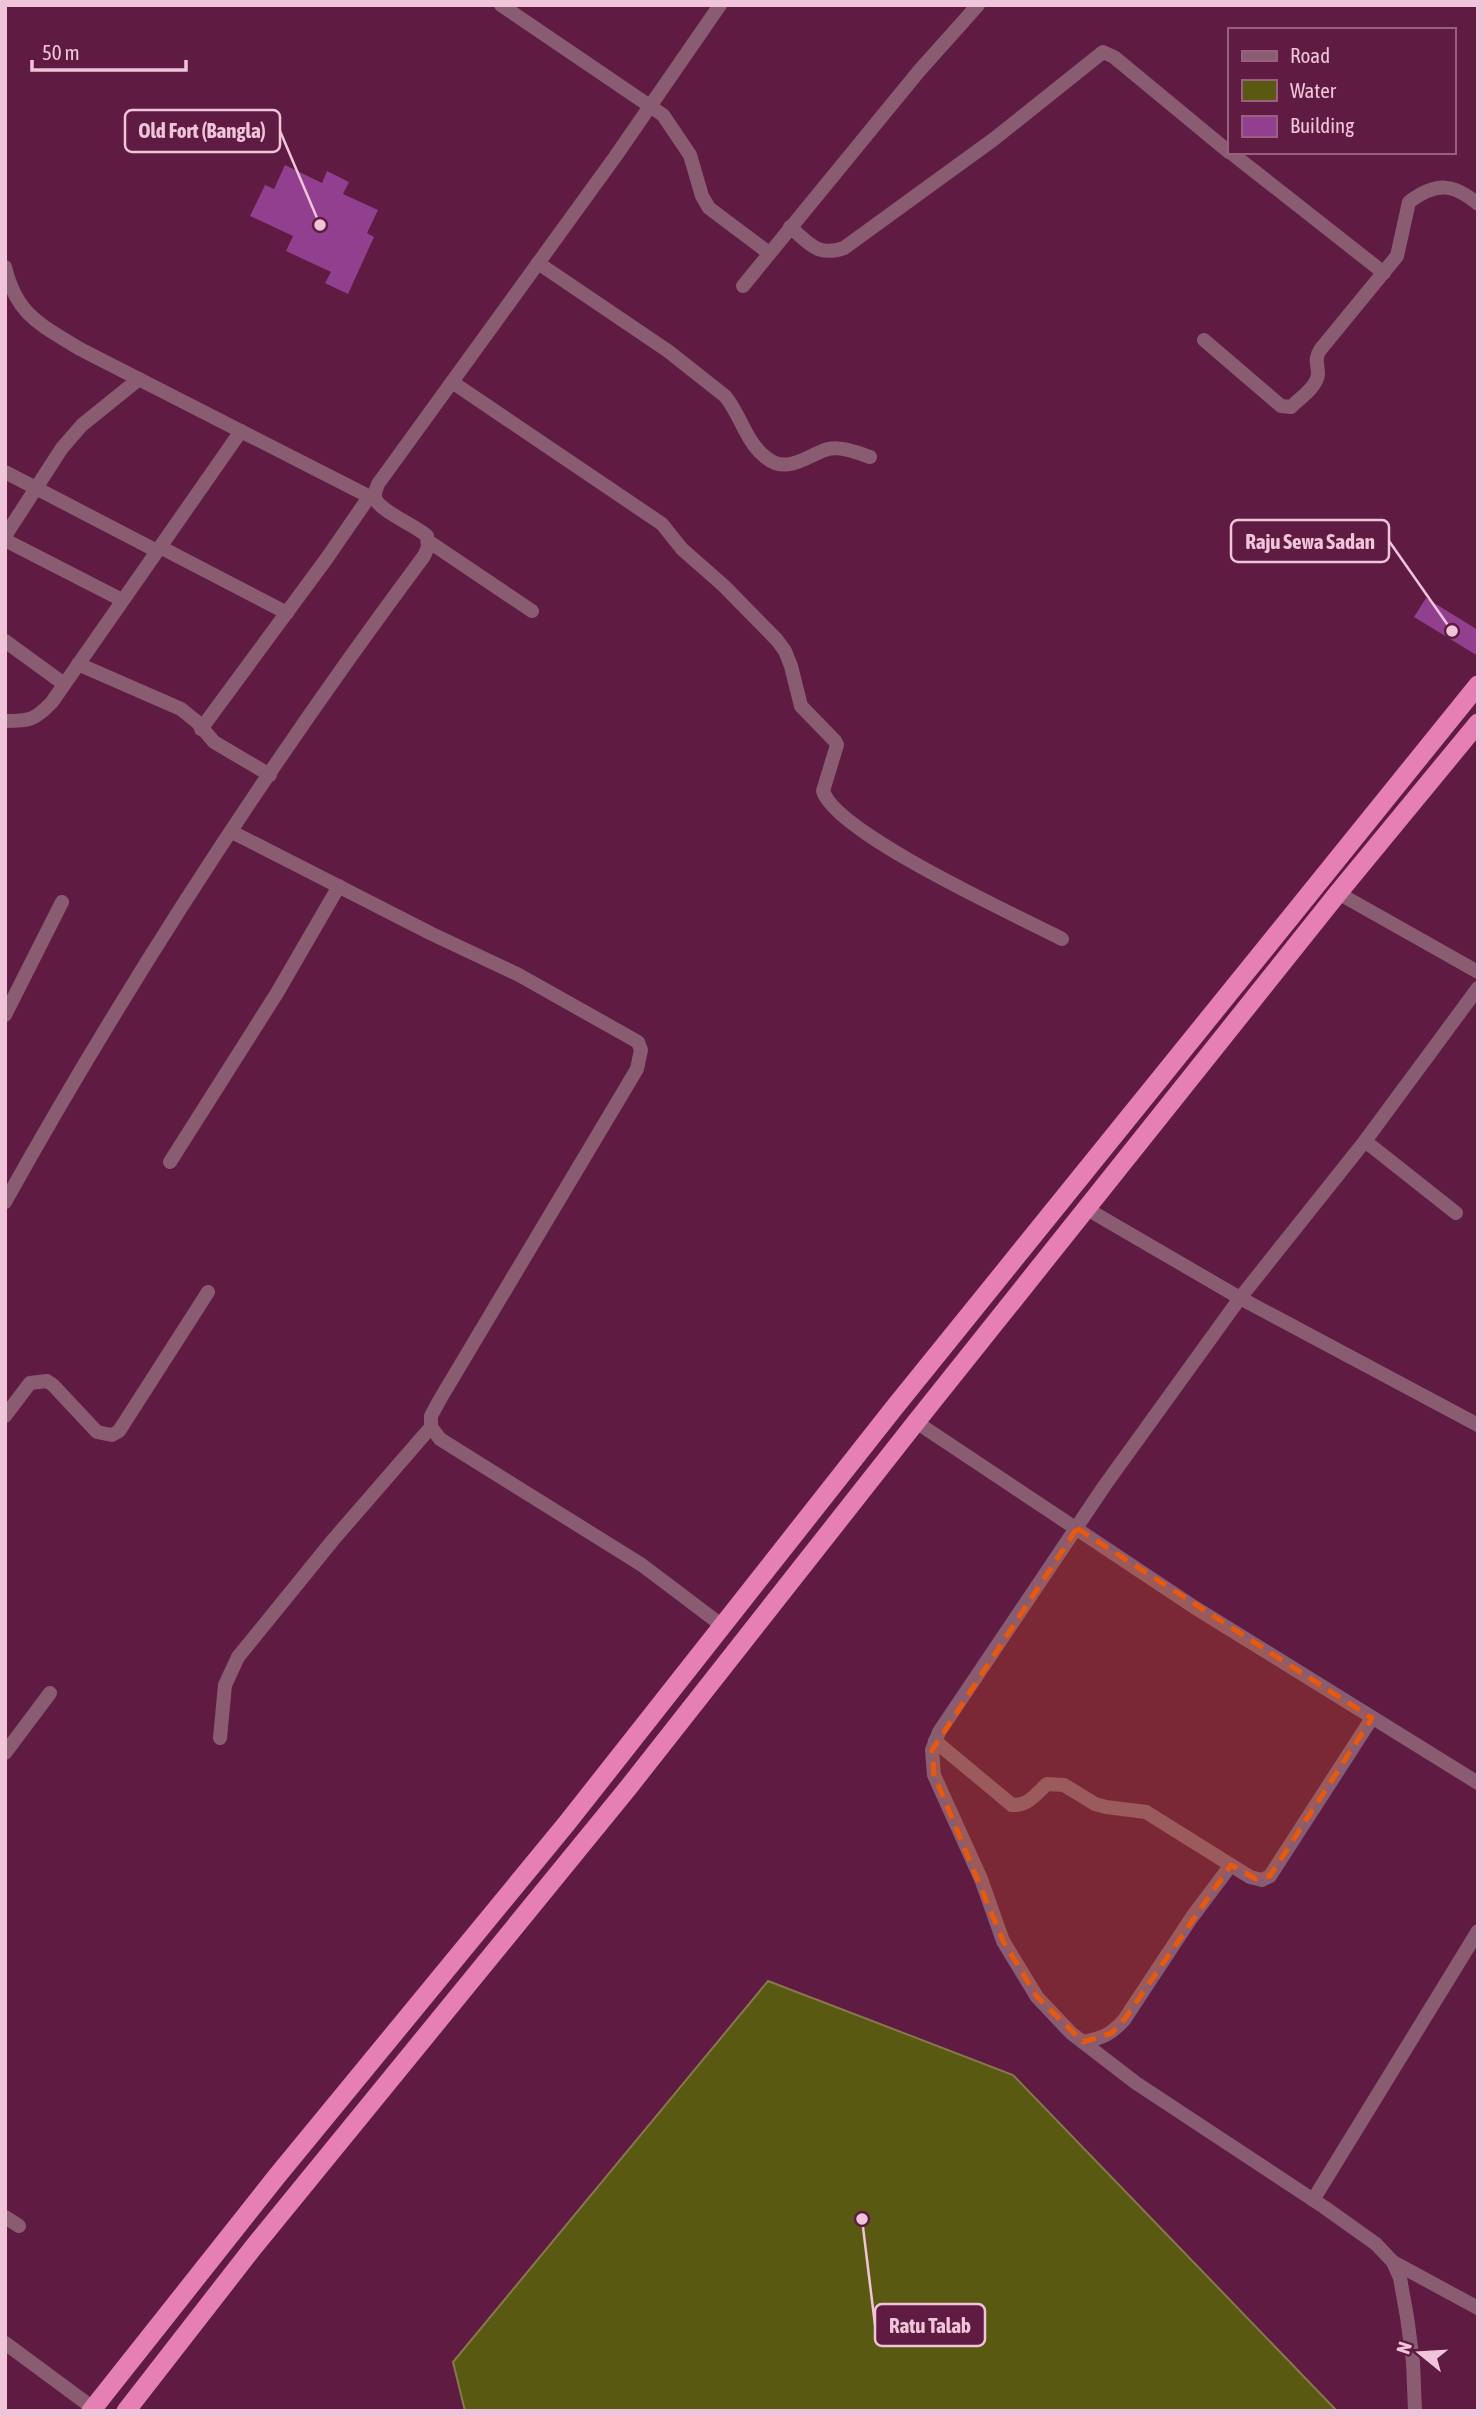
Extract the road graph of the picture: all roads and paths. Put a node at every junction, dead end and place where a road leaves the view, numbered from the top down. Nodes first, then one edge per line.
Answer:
1 (501, 5) edge
2 (720, 5) edge
3 (978, 5) edge
4 (651, 105) junction
5 (1228, 150) edge
6 (1233, 154) edge
7 (1478, 204) edge
8 (790, 227) junction
9 (769, 253) junction
10 (538, 264) junction
11 (5, 267) edge
12 (1384, 273) junction
13 (743, 286) dead end
14 (1204, 340) dead end
15 (139, 379) junction
16 (452, 383) junction
17 (241, 431) junction
18 (870, 457) dead end
19 (5, 472) edge
20 (37, 488) junction
21 (373, 499) junction
22 (5, 538) edge
23 (428, 541) junction
24 (158, 549) junction
25 (122, 600) junction
26 (532, 611) dead end
27 (287, 612) junction
28 (5, 641) edge
29 (78, 664) junction
30 (64, 684) junction
31 (1478, 685) edge
32 (5, 721) edge
33 (1478, 723) edge
34 (201, 729) junction
35 (270, 775) junction
36 (232, 832) junction
37 (339, 886) junction
38 (1338, 893) junction
39 (62, 902) dead end
40 (1062, 939) dead end
41 (1478, 972) edge
42 (1478, 988) edge
43 (5, 1015) edge
44 (1365, 1141) junction
45 (170, 1161) dead end
46 (5, 1202) edge
47 (1087, 1209) junction
48 (1456, 1213) dead end
49 (208, 1292) dead end
50 (1240, 1298) junction
51 (5, 1416) edge
52 (916, 1422) junction
53 (1478, 1425) edge
54 (430, 1427) junction
55 (1077, 1528) junction
56 (724, 1627) junction
57 (50, 1693) dead end
58 (1372, 1718) junction
59 (220, 1738) dead end
60 (935, 1741) junction
61 (5, 1753) edge
62 (1478, 1783) edge
63 (1231, 1865) junction
64 (1478, 1931) edge
65 (1083, 2042) junction
66 (1313, 2200) junction
67 (5, 2217) edge
68 (19, 2226) dead end
69 (1393, 2262) junction
70 (1478, 2308) edge
71 (5, 2343) edge
72 (92, 2409) edge
73 (126, 2411) edge
74 (1415, 2411) edge

1 - 4 street
2 - 4 street
3 - 8 street
4 - 9 street
4 - 10 street
5 - 8 street
6 - 12 street
7 - 12 street
8 - 9 street
9 - 13 street
10 - 16 street
10 - 18 street
11 - 15 street
12 - 14 street
15 - 17 street
15 - 20 street
16 - 21 street
16 - 40 street
17 - 21 street
17 - 24 street
19 - 20 street
20 - 22 street
20 - 24 street
21 - 23 street
21 - 27 street
22 - 25 street
23 - 26 street
23 - 35 street
24 - 25 street
24 - 27 street
25 - 29 street
27 - 34 street
28 - 30 street
29 - 30 street
29 - 34 street
30 - 32 street
31 - 56 highway
33 - 38 highway
34 - 35 street
35 - 36 street
36 - 37 street
36 - 46 street
37 - 45 street
37 - 54 street
38 - 41 street
38 - 47 highway
39 - 43 street
42 - 44 street
44 - 48 street
44 - 50 street
47 - 50 street
47 - 52 highway
49 - 51 street
50 - 53 street
50 - 55 street
52 - 55 street
52 - 73 highway
54 - 56 street
54 - 59 street
55 - 58 street
55 - 60 street
56 - 72 highway
57 - 61 street
58 - 62 street
58 - 63 street
60 - 63 street
60 - 65 street
63 - 65 street
64 - 66 street
65 - 66 street
66 - 69 street
67 - 68 street
69 - 70 street
69 - 74 street
71 - 72 street

